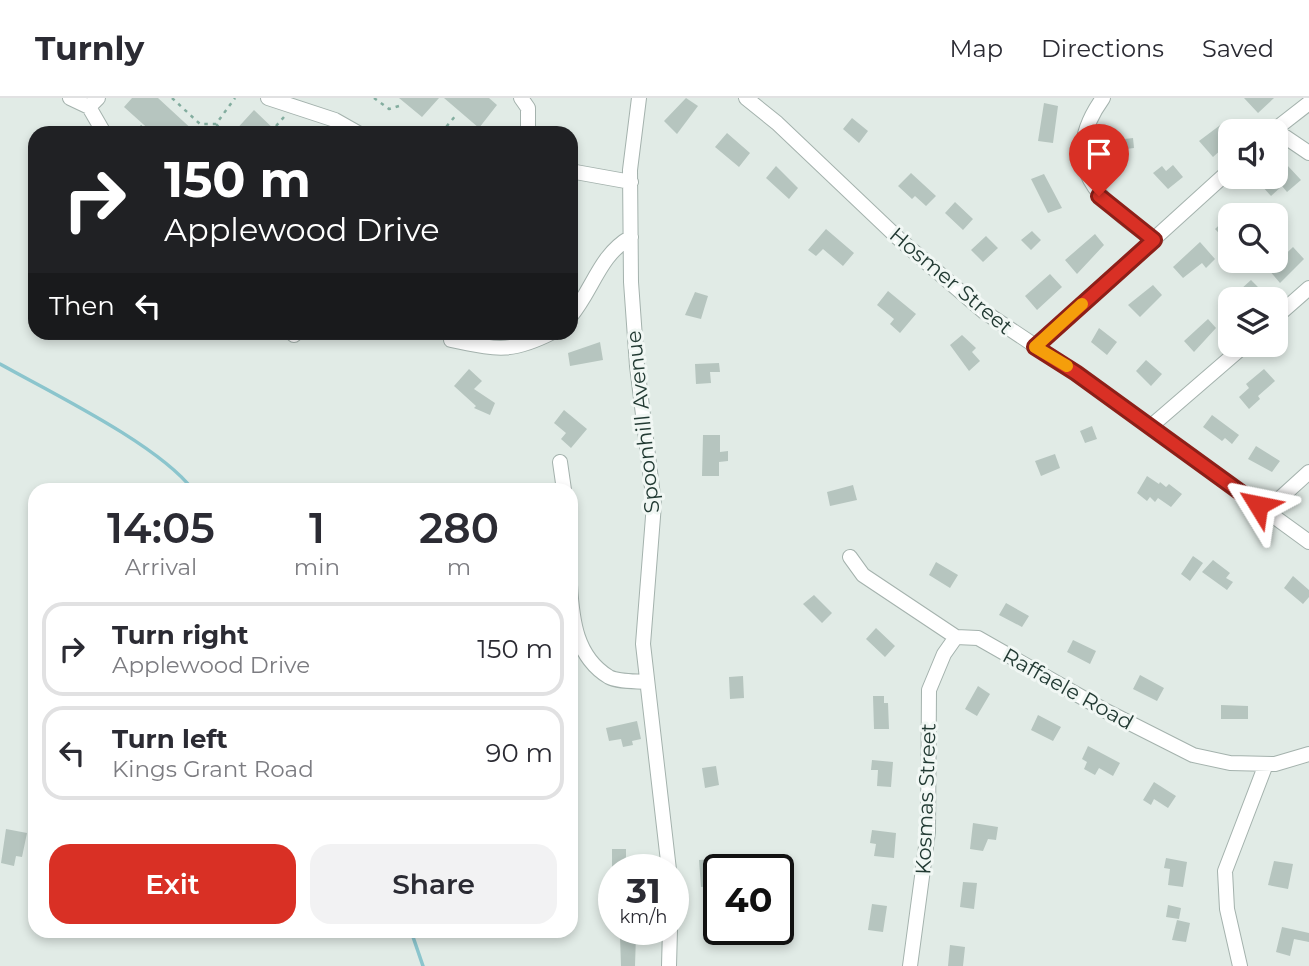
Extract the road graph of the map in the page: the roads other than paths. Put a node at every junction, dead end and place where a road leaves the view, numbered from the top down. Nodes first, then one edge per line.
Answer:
1 (70, 98) edge
2 (268, 98) edge
3 (521, 98) edge
4 (639, 98) edge
5 (746, 98) edge
6 (1103, 98) edge
7 (93, 103) edge
8 (1309, 103) edge
9 (1288, 119) edge
10 (101, 126) edge
11 (346, 126) edge
12 (528, 126) edge
13 (1288, 139) edge
14 (1309, 153) edge
15 (578, 172) edge
16 (1218, 181) edge
17 (631, 182) junction
18 (631, 237) junction
19 (1154, 240) junction
20 (1309, 288) edge
21 (1288, 306) edge
22 (578, 308) edge
23 (452, 340) dead end
24 (537, 340) edge
25 (1035, 347) junction
26 (1231, 357) edge
27 (1150, 427) junction
28 (560, 462) dead end
29 (1309, 472) edge
30 (563, 483) edge
31 (1266, 511) junction
32 (1309, 542) edge
33 (850, 557) dead end
34 (578, 636) edge
35 (956, 637) junction
36 (647, 682) junction
37 (1309, 754) edge
38 (1266, 764) junction
39 (667, 854) edge
40 (670, 945) edge
41 (669, 966) edge
42 (911, 966) edge
43 (1240, 966) edge

1 - 7 street
2 - 11 street
3 - 12 street
4 - 17 street, Spoonhill Avenue
5 - 25 street, Hosmer Street
6 - 19 street
7 - 10 street
8 - 9 street
13 - 14 street
15 - 17 street
16 - 19 street
17 - 18 street, Spoonhill Avenue
18 - 22 street
18 - 36 street, Spoonhill Avenue
19 - 25 street
20 - 21 street
23 - 24 street
25 - 27 street, Hosmer Street
26 - 27 street
27 - 31 street, Hosmer Street
28 - 30 street
29 - 31 street
31 - 32 street, Hosmer Street
33 - 35 street, Raffaele Road
34 - 36 street
35 - 38 street, Raffaele Road
35 - 42 street, Kosmas Street
36 - 39 street, Spoonhill Avenue
37 - 38 street, Raffaele Road
38 - 43 street
40 - 41 street

